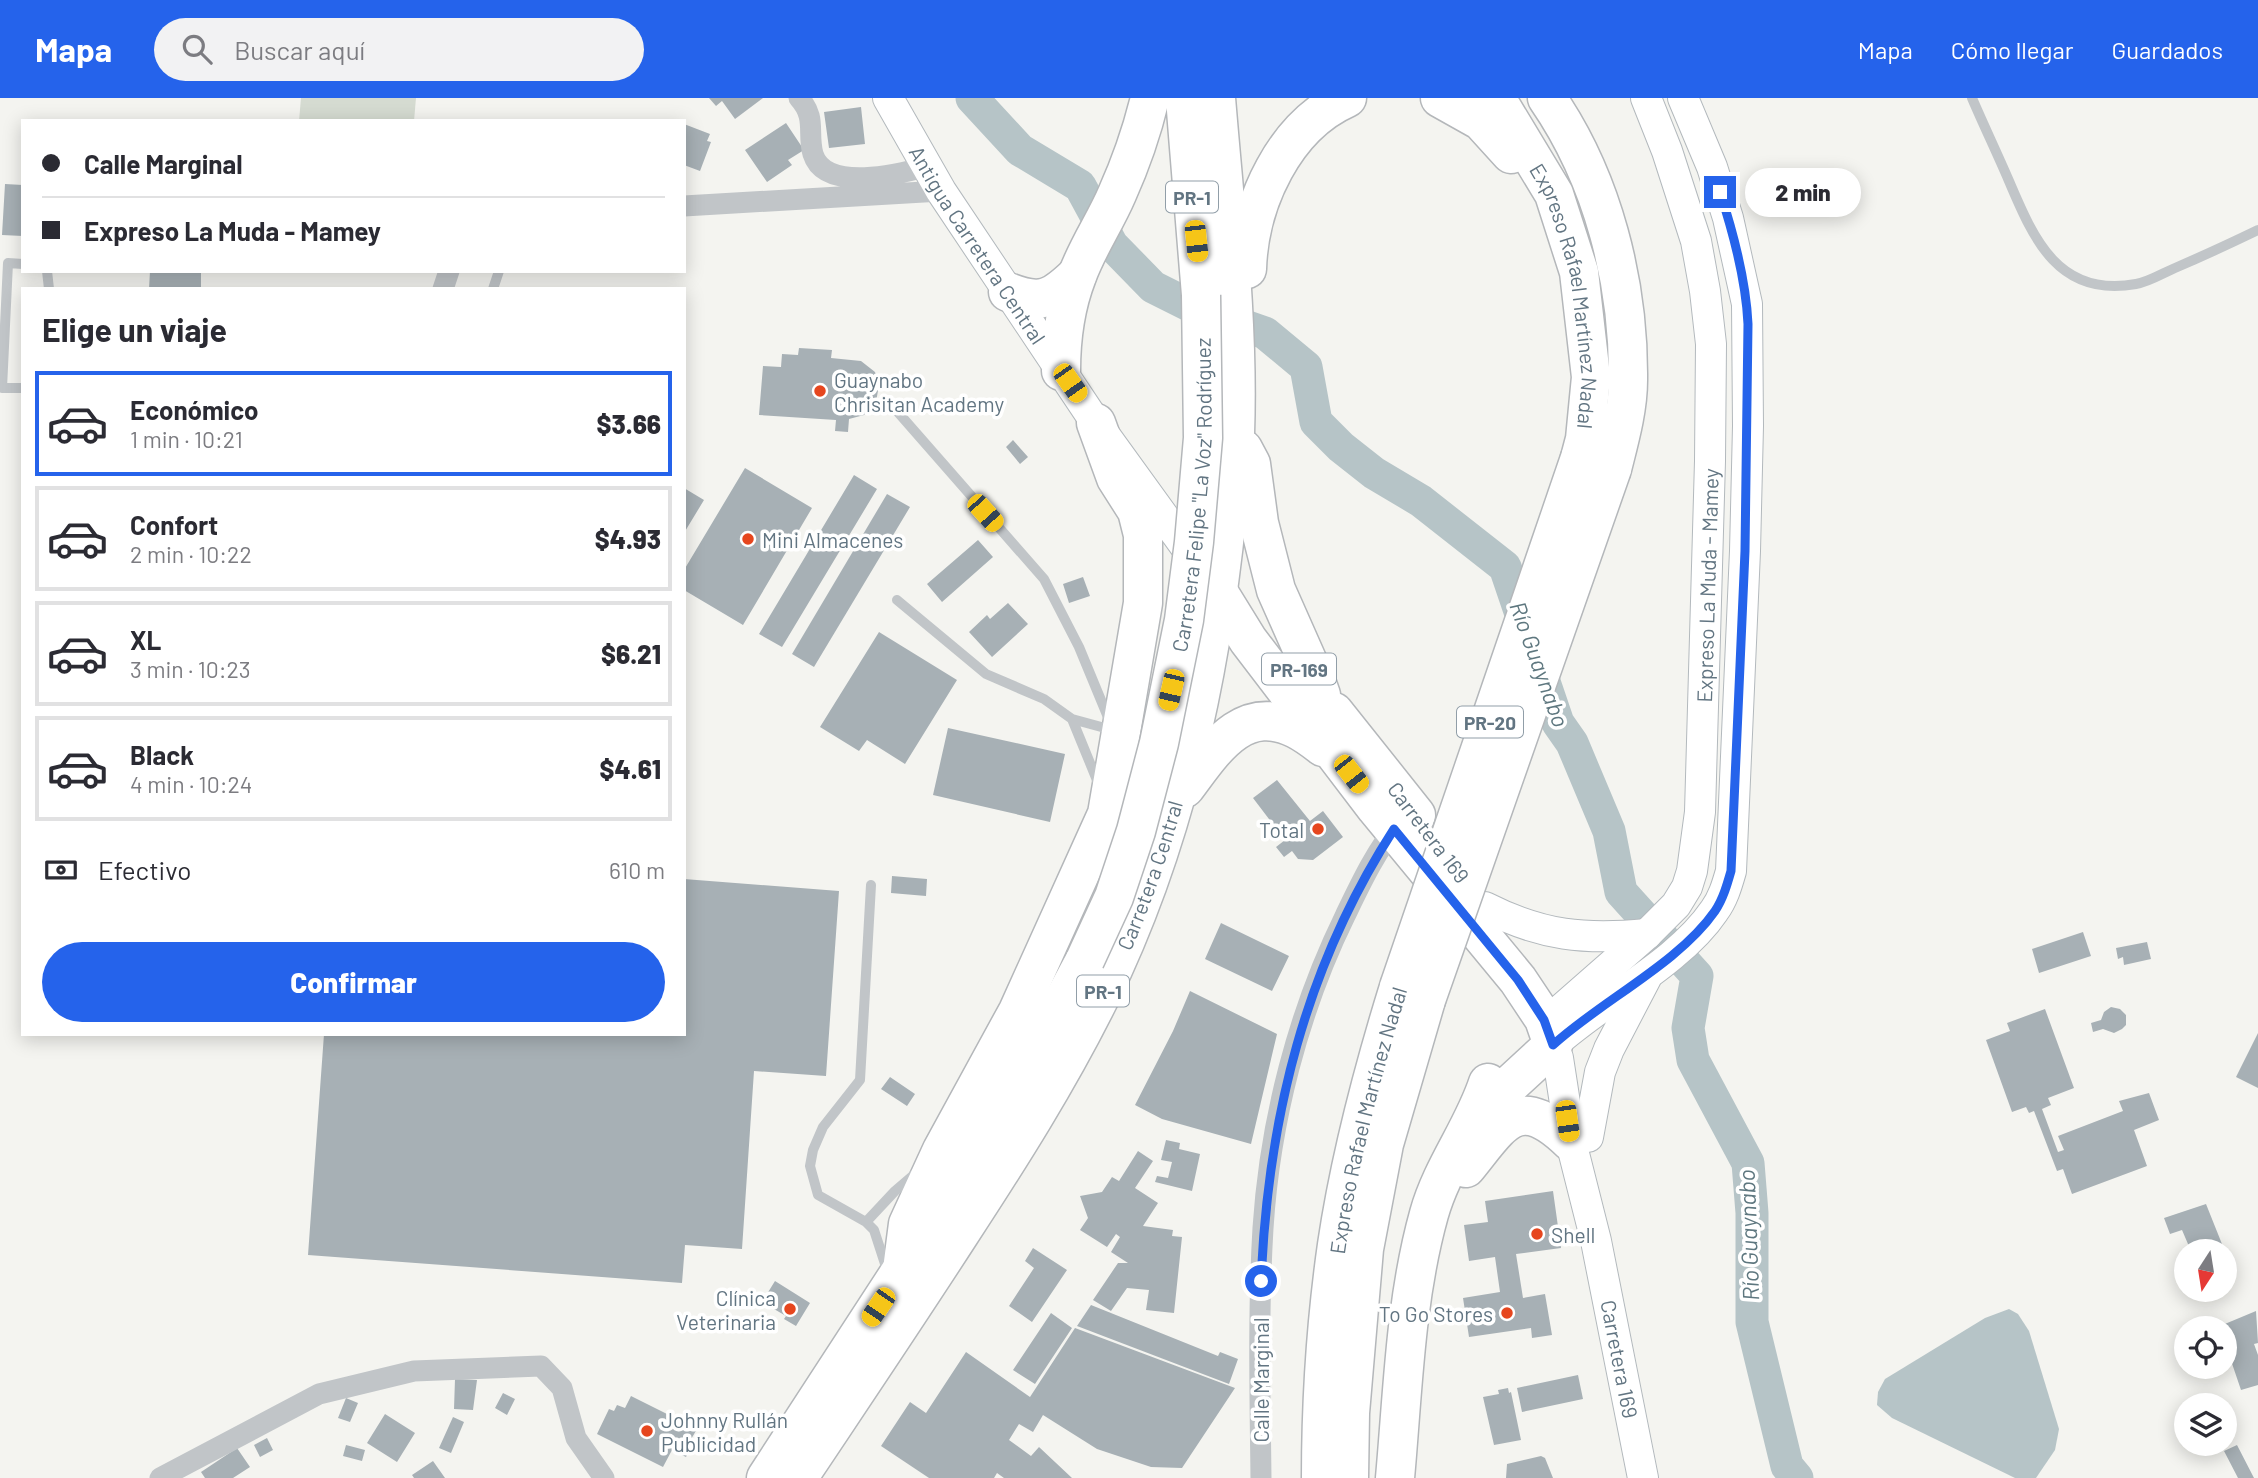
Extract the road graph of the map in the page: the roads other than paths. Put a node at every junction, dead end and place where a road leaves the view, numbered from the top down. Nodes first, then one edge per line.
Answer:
1 (799, 98) edge
2 (888, 98) edge
3 (1216, 98) edge
4 (1347, 98) edge
5 (1440, 98) edge
6 (1496, 98) edge
7 (1546, 98) edge
8 (1646, 98) edge
9 (1683, 98) edge
10 (1972, 98) edge
11 (1161, 99) edge
12 (934, 178) junction
13 (686, 206) edge
14 (2258, 230) edge
15 (1568, 237) junction
16 (21, 264) edge
17 (1077, 275) junction
18 (1008, 292) junction
19 (1218, 303) junction
20 (1061, 371) junction
21 (21, 388) edge
22 (896, 410) dead end
23 (1096, 423) junction
24 (1235, 435) junction
25 (1596, 464) junction
26 (1219, 593) junction
27 (897, 600) dead end
28 (1141, 620) junction
29 (1321, 695) junction
30 (1072, 719) junction
31 (1122, 733) junction
32 (1338, 757) junction
33 (1177, 798) junction
34 (1107, 814) junction
35 (1403, 820) junction
36 (871, 885) dead end
37 (1497, 913) junction
38 (1647, 934) junction
39 (1085, 960) joint
40 (1649, 972) junction
41 (1413, 993) junction
42 (1566, 1018) junction
43 (1579, 1139) junction
44 (942, 1150) junction
45 (1429, 1213) junction
46 (866, 1222) junction
47 (897, 1278) junction
48 (160, 1478) edge
49 (604, 1478) edge
50 (765, 1478) edge
51 (798, 1478) edge
52 (1261, 1478) edge
53 (1321, 1478) edge
54 (1349, 1478) edge
55 (1395, 1478) edge
56 (1643, 1478) edge

1 - 12 street
2 - 12 main road, Antigua Carretera Central
3 - 19 highway, Carretera Felipe "La Voz" Rodríguez / PR-1
4 - 19 highway
5 - 15 highway
6 - 15 highway, Expreso Rafael Martínez Nadal / PR-20
7 - 25 highway, Expreso Rafael Martínez Nadal / PR-20
8 - 38 main road, Expreso La Muda - Mamey
9 - 40 main road, Expreso La Muda - Mamey
10 - 14 lane
11 - 17 highway
11 - 19 highway, Carretera Felipe "La Voz" Rodríguez / PR-1
12 - 13 street
12 - 18 main road, Antigua Carretera Central
15 - 25 highway, Expreso Rafael Martínez Nadal / PR-20
16 - 21 lane
17 - 18 highway
17 - 20 highway
18 - 20 main road, Antigua Carretera Central
19 - 24 highway, Carretera Felipe "La Voz" Rodríguez / PR-1
19 - 39 highway, Carretera Felipe "La Voz" Rodríguez / PR-1, bridge
20 - 23 main road, Antigua Carretera Central
22 - 31 lane
23 - 26 main road, Antigua Carretera Central
23 - 28 highway
24 - 26 highway, Carretera Central / PR-1
24 - 29 highway
25 - 41 highway, Expreso Rafael Martínez Nadal / PR-20, bridge
26 - 28 highway
26 - 29 highway, Carretera 169 / PR-169
26 - 32 highway, Carretera 169 / PR-169
26 - 33 highway, Carretera Central / PR-1
27 - 30 lane
28 - 31 highway
29 - 35 highway, Carretera 169 / PR-169
30 - 31 lane
30 - 34 lane
31 - 34 highway
32 - 33 highway
32 - 35 highway, Carretera 169 / PR-169
33 - 51 highway, Carretera Central / PR-1
34 - 44 highway
35 - 37 highway, Carretera 169 / PR-169
35 - 42 highway, Carretera 169 / PR-169
35 - 52 street, Calle Marginal
36 - 46 lane
37 - 38 main road
37 - 42 highway, Carretera 169 / PR-169
38 - 42 main road, Expreso La Muda - Mamey
39 - 47 highway, Carretera Central / PR-1
40 - 42 main road, Expreso La Muda - Mamey
40 - 43 main road
41 - 53 highway, Expreso Rafael Martínez Nadal / PR-20
41 - 54 highway, Expreso Rafael Martínez Nadal / PR-20
42 - 43 main road, Carretera 169 / PR-169
42 - 45 highway
43 - 45 highway
43 - 56 main road, Carretera 169 / PR-169
44 - 46 lane
44 - 47 highway
45 - 55 highway
46 - 47 lane
47 - 50 highway, Carretera Central / PR-1
48 - 49 street

